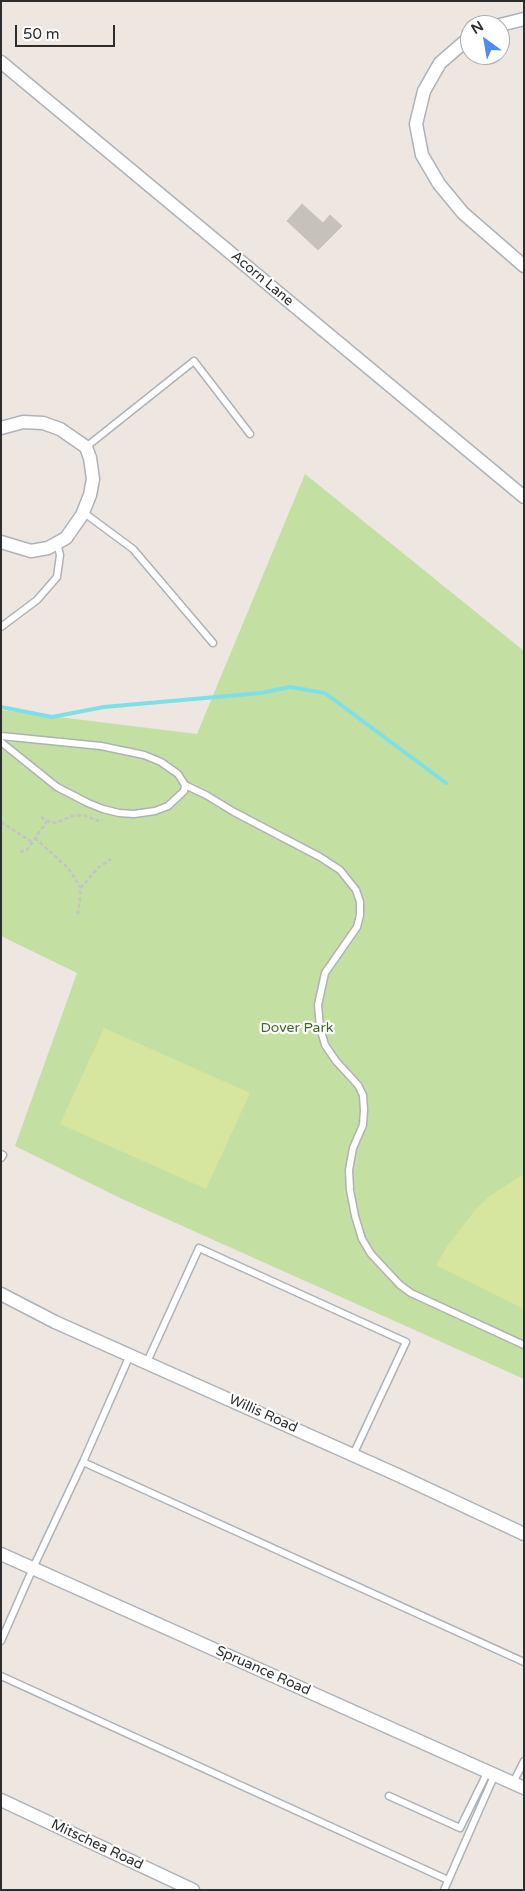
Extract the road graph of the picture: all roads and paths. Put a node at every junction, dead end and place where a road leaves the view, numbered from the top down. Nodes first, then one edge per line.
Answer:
1 (524, 18) edge
2 (510, 22) edge
3 (460, 46) edge
4 (1, 62) edge
5 (524, 266) edge
6 (1, 428) edge
7 (250, 434) dead end
8 (86, 447) junction
9 (524, 497) edge
10 (83, 512) junction
11 (1, 542) edge
12 (57, 542) junction
13 (1, 627) edge
14 (214, 643) dead end
15 (1, 736) edge
16 (1, 742) edge
17 (185, 785) junction
18 (41, 817) dead end
19 (106, 818) dead end
20 (46, 821) junction
21 (1, 822) edge
22 (35, 838) junction
23 (32, 842) junction
24 (20, 852) dead end
25 (111, 859) dead end
26 (80, 888) junction
27 (78, 914) dead end
28 (1, 1154) edge
29 (1, 1158) edge
30 (1, 1294) edge
31 (524, 1345) edge
32 (130, 1354) junction
33 (147, 1362) junction
34 (353, 1455) junction
35 (83, 1462) junction
36 (524, 1534) edge
37 (1, 1554) edge
38 (33, 1568) junction
39 (1, 1641) edge
40 (524, 1662) edge
41 (1, 1676) edge
42 (524, 1761) edge
43 (491, 1773) junction
44 (519, 1786) edge
45 (389, 1796) dead end
46 (1, 1800) edge
47 (448, 1880) junction
48 (193, 1890) edge
49 (444, 1890) edge

1 - 2 street
3 - 5 street
4 - 9 street, Acorn Lane
6 - 8 street
7 - 8 lane
8 - 10 street
10 - 12 street
10 - 14 lane
11 - 12 street
12 - 13 lane
15 - 17 lane
16 - 17 lane
17 - 31 lane
18 - 20 path
19 - 20 path
20 - 22 path
21 - 23 path
22 - 23 path
22 - 26 path
23 - 24 path
25 - 26 path
26 - 27 path
28 - 29 lane
30 - 32 street, Willis Road
32 - 33 street, Willis Road
32 - 35 lane
33 - 34 street, Willis Road
33 - 34 lane
34 - 36 street, Willis Road
35 - 38 lane
35 - 40 lane
37 - 38 street, Spruance Road
38 - 39 lane
38 - 43 street, Spruance Road
41 - 47 lane
42 - 44 lane
43 - 44 street, Spruance Road
43 - 45 lane
43 - 47 lane
46 - 48 street, Mitschea Road
47 - 49 lane

